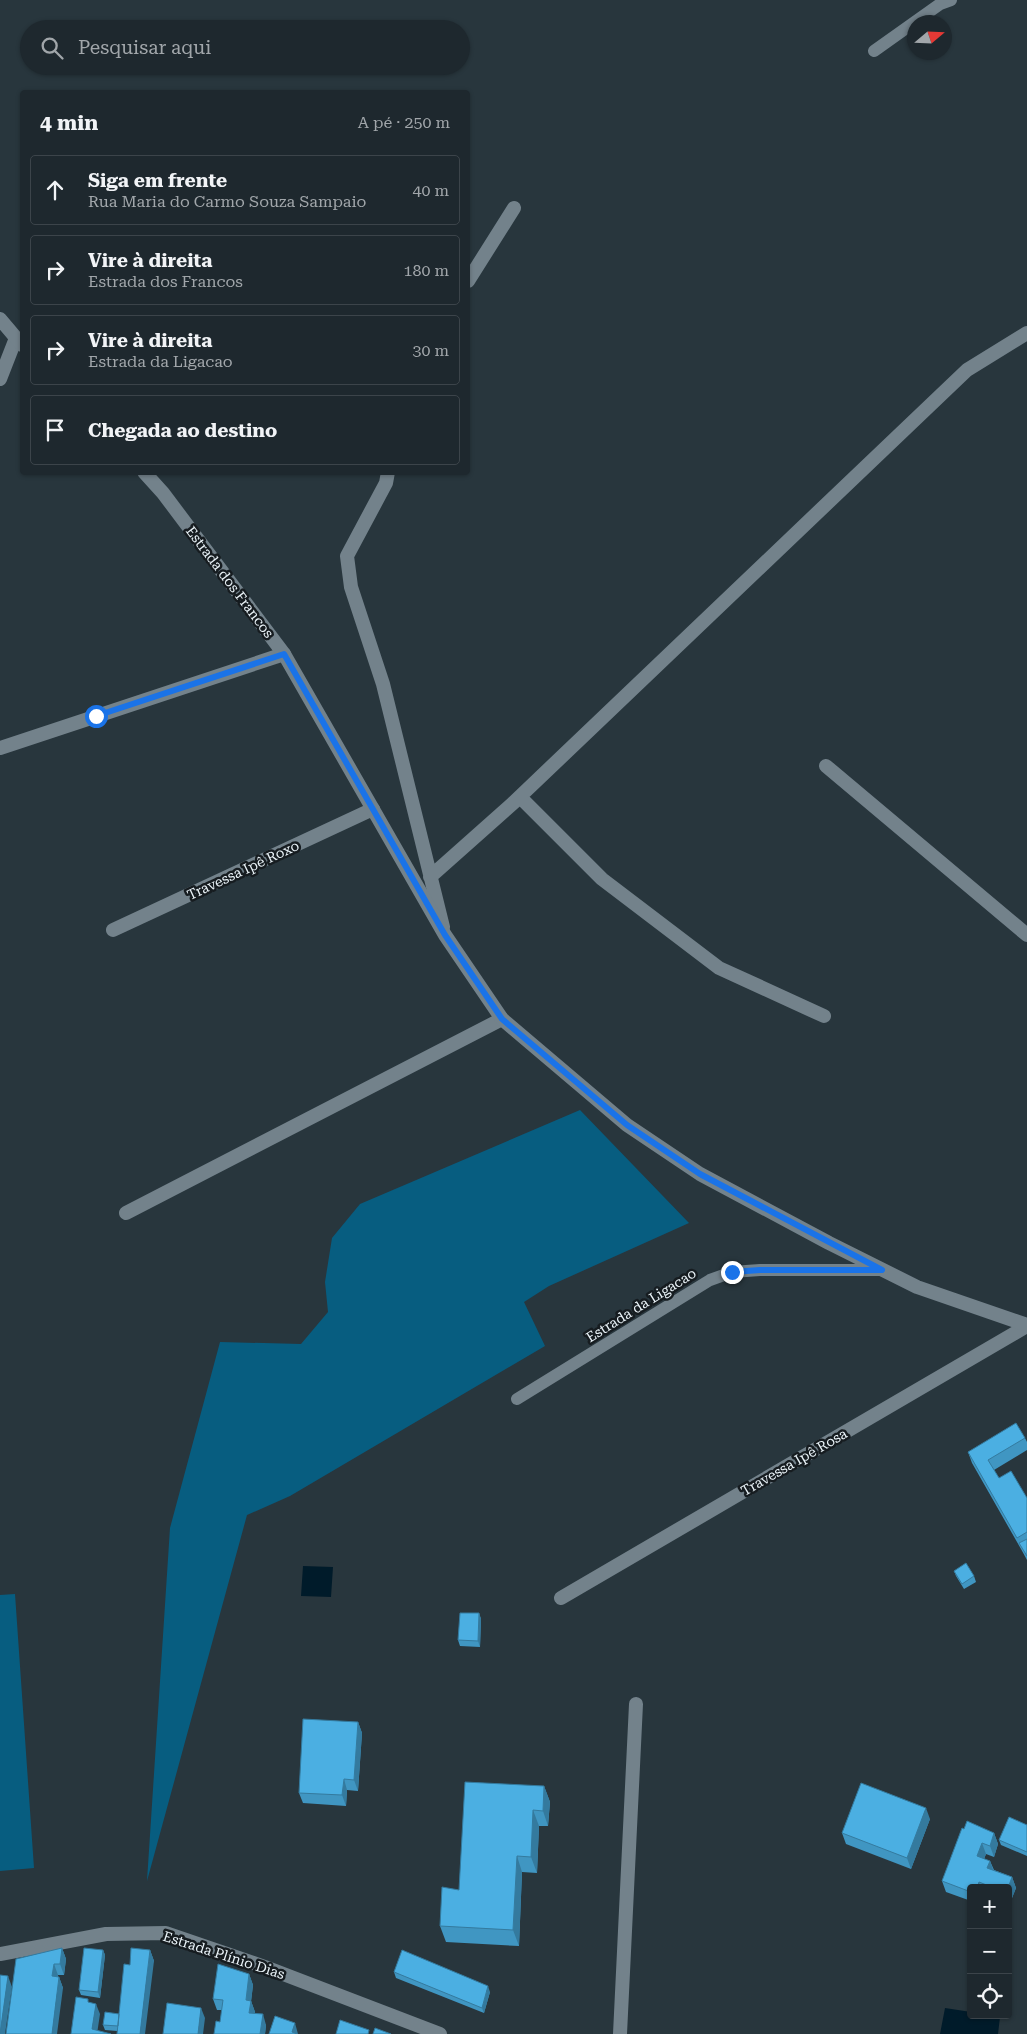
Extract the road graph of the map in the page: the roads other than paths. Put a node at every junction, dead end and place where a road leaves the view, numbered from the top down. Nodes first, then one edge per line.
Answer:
1 (951, 0) edge
2 (874, 51) dead end
3 (514, 208) dead end
4 (470, 278) edge
5 (0, 319) edge
6 (1027, 334) edge
7 (19, 342) edge
8 (0, 380) edge
9 (147, 475) edge
10 (387, 475) edge
11 (284, 654) junction
12 (0, 748) edge
13 (826, 766) dead end
14 (511, 805) junction
15 (373, 809) junction
16 (430, 877) junction
17 (113, 930) dead end
18 (445, 935) junction
19 (1027, 935) edge
20 (824, 1016) dead end
21 (502, 1019) junction
22 (126, 1213) dead end
23 (882, 1270) junction
24 (1027, 1326) edge
25 (518, 1399) dead end
26 (560, 1598) dead end
27 (636, 1704) dead end
28 (0, 1954) edge
29 (440, 2034) edge
30 (620, 2034) edge

1 - 2 lane
3 - 4 street
5 - 7 street
6 - 14 street
7 - 8 street
9 - 11 street, Estrada dos Francos
10 - 16 street
11 - 12 street
11 - 15 street, Estrada dos Francos
13 - 19 street
14 - 16 street
14 - 20 street
15 - 17 street, Travessa Ipê Roxo
15 - 18 street, Estrada dos Francos
16 - 18 street
18 - 21 street, Estrada dos Francos
21 - 22 street
21 - 23 street, Estrada dos Francos
23 - 24 street, Estrada dos Francos
23 - 25 lane, Estrada da Ligacao
24 - 26 street, Travessa Ipê Rosa
27 - 30 street
28 - 29 street, Estrada Plínio Dias

